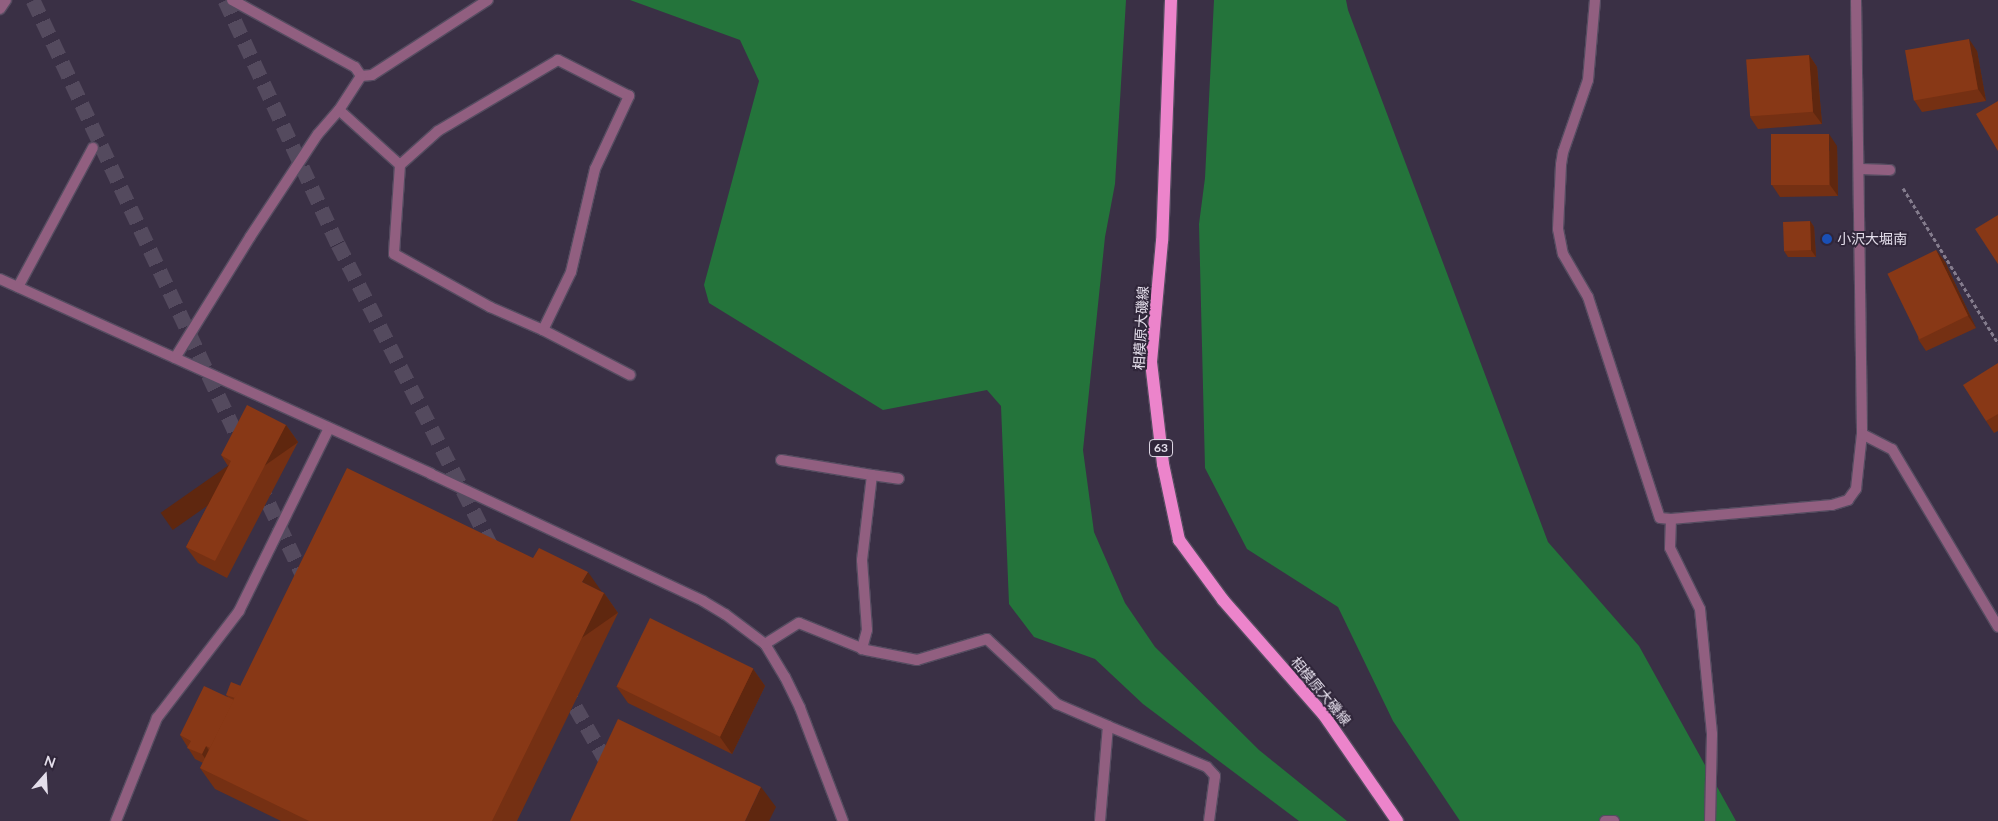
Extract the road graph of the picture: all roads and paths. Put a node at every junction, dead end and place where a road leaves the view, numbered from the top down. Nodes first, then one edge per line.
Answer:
1 (6, 0) edge
2 (232, 0) edge
3 (488, 0) edge
4 (1171, 0) edge
5 (1595, 0) edge
6 (1856, 0) edge
7 (0, 9) edge
8 (360, 76) junction
9 (338, 110) junction
10 (93, 148) dead end
11 (400, 165) junction
12 (1859, 169) junction
13 (1890, 170) joint
14 (0, 279) edge
15 (18, 287) junction
16 (543, 330) junction
17 (1998, 343) edge
18 (175, 358) junction
19 (630, 375) dead end
20 (329, 428) junction
21 (1862, 434) junction
22 (781, 460) dead end
23 (872, 475) junction
24 (899, 479) dead end
25 (1671, 519) junction
26 (1998, 627) edge
27 (765, 644) junction
28 (862, 649) junction
29 (1108, 726) junction
30 (116, 821) edge
31 (843, 821) edge
32 (1100, 821) edge
33 (1209, 821) edge
34 (1397, 821) edge
35 (1605, 821) edge
36 (1614, 821) edge
37 (1710, 821) edge

1 - 7 street
2 - 8 street
3 - 8 street
4 - 34 main road, 相模原大磯線 / 63
5 - 25 street
6 - 12 street
8 - 9 street
9 - 11 street
9 - 18 street
10 - 15 street
11 - 16 street
11 - 16 street
12 - 13 street
12 - 21 street
13 - 17 path
14 - 15 street
15 - 18 street
16 - 19 street
18 - 20 street
20 - 27 street
20 - 30 street
21 - 25 street
21 - 26 street
22 - 23 street
23 - 24 street
23 - 28 street
25 - 37 street
27 - 28 street
27 - 31 street
28 - 29 street
29 - 32 street
29 - 33 street
35 - 36 street

